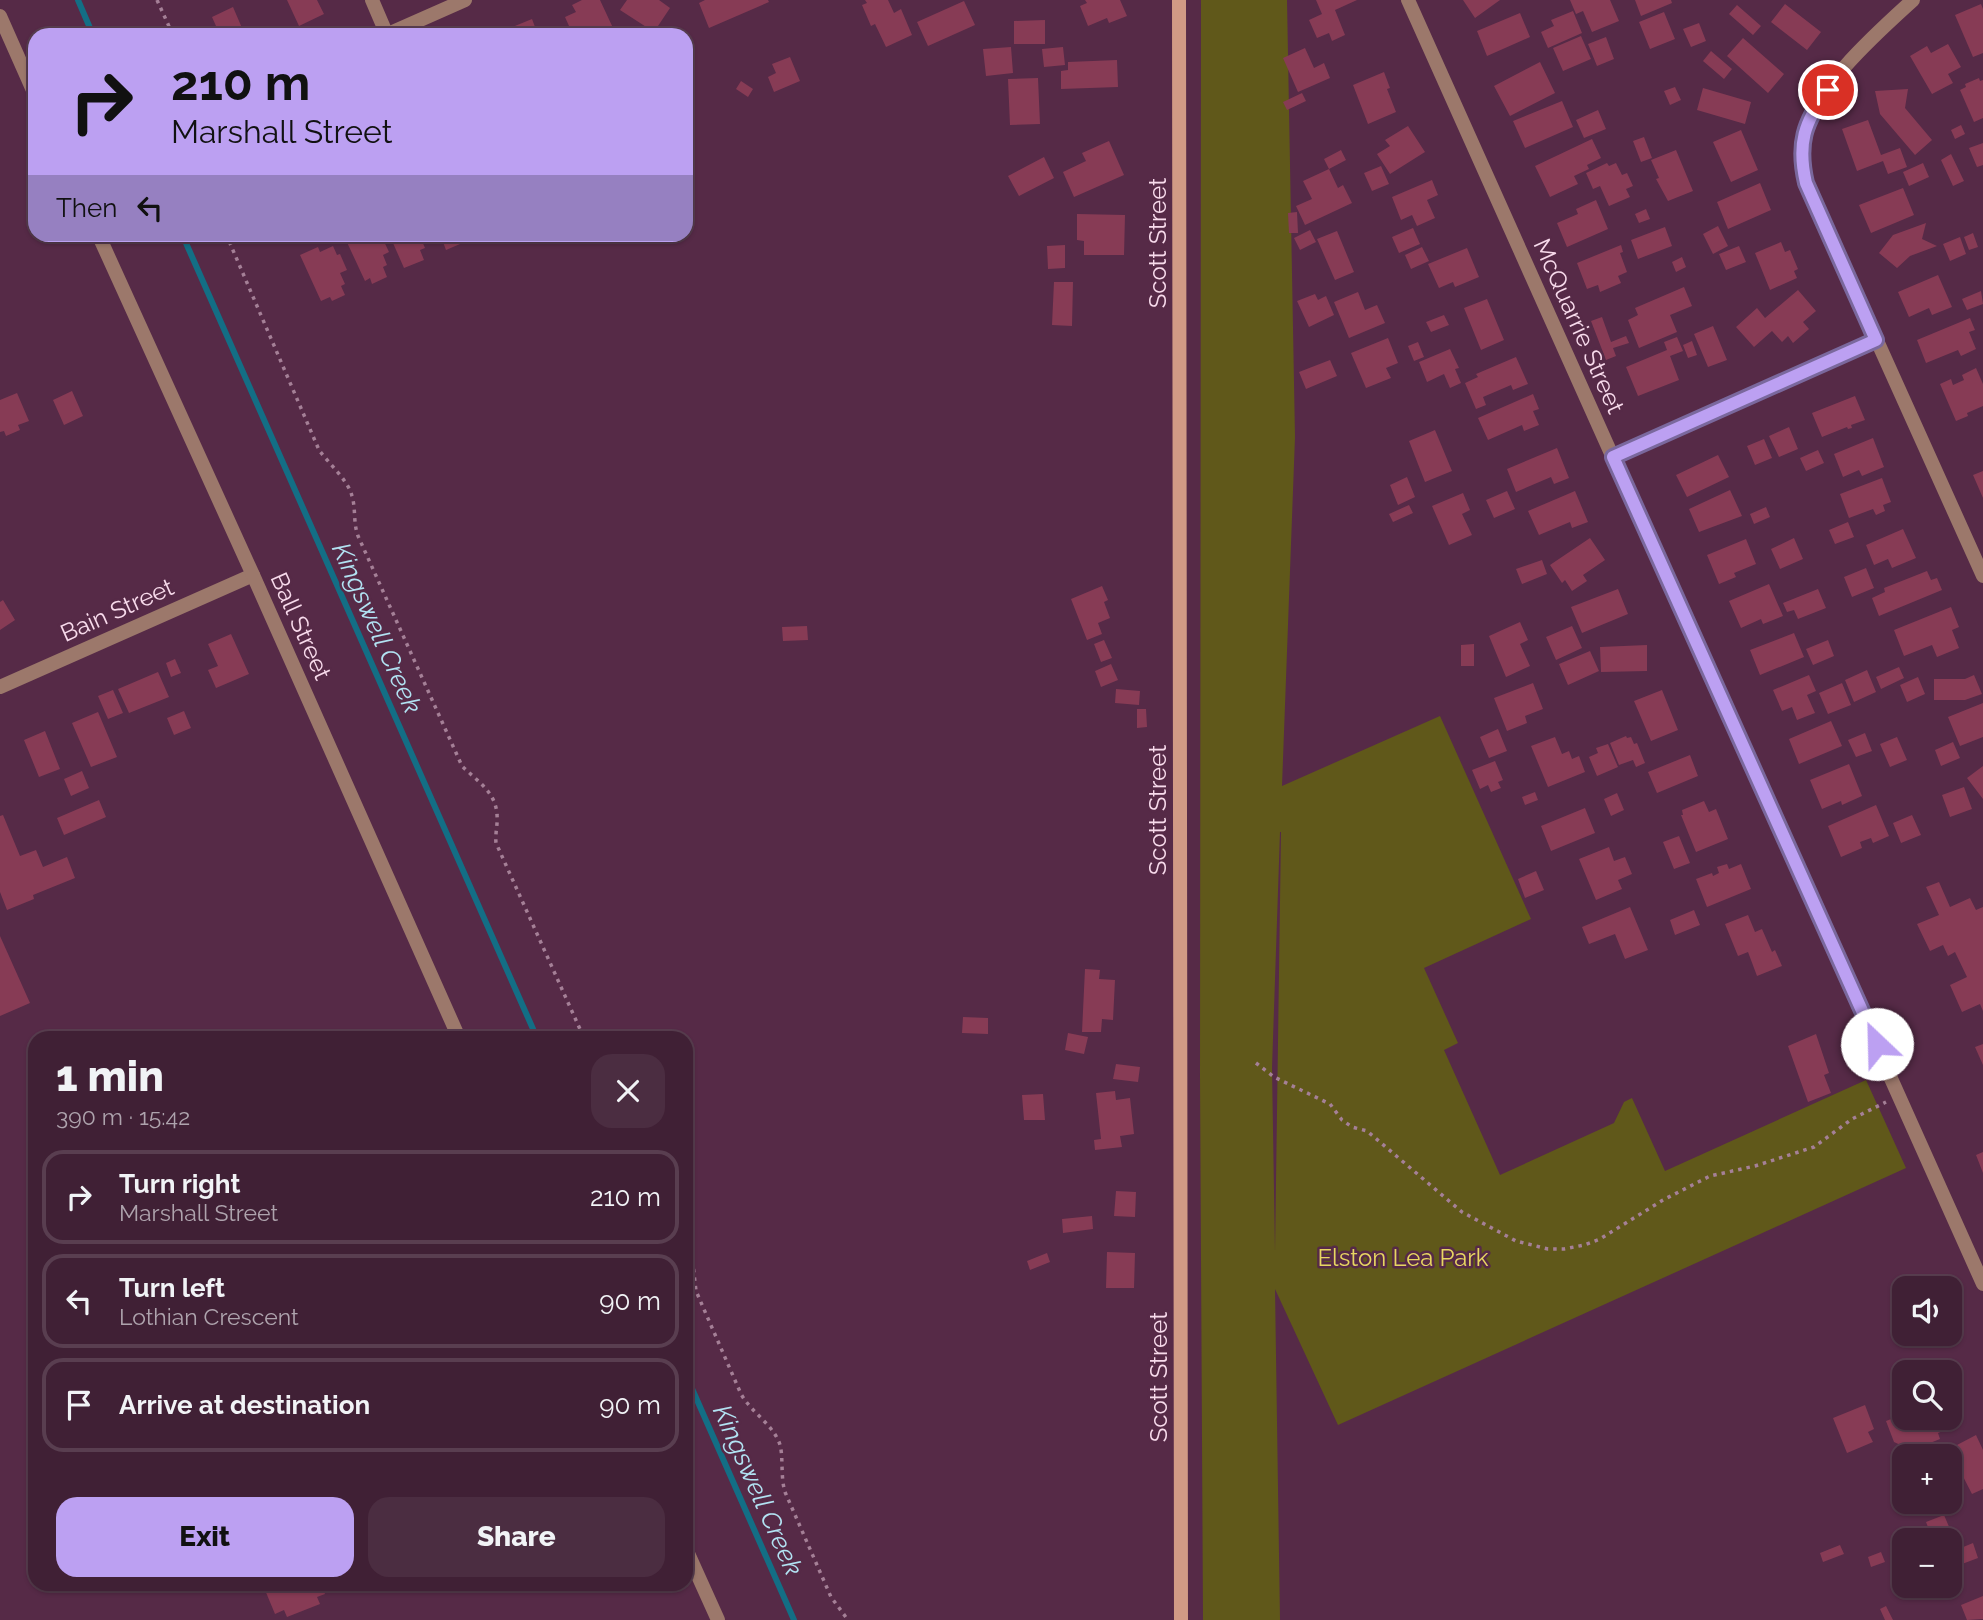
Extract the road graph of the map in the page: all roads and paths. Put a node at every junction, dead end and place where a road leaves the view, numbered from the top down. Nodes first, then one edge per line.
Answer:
1 (157, 0) edge
2 (372, 0) edge
3 (465, 0) edge
4 (1179, 0) edge
5 (1408, 0) edge
6 (1913, 0) edge
7 (0, 16) edge
8 (170, 28) edge
9 (384, 28) edge
10 (403, 28) edge
11 (28, 78) edge
12 (102, 242) edge
13 (229, 242) edge
14 (1876, 340) junction
15 (1613, 457) junction
16 (1982, 570) edge
17 (253, 575) junction
18 (0, 687) edge
19 (456, 1031) edge
20 (581, 1031) edge
21 (1256, 1063) dead end
22 (1900, 1096) junction
23 (693, 1264) edge
24 (1983, 1283) edge
25 (693, 1565) edge
26 (718, 1620) edge
27 (848, 1620) edge
28 (1181, 1620) edge

1 - 8 path
2 - 9 street
3 - 10 street
4 - 28 main road, Scott Street
5 - 15 street, McQuarrie Street
6 - 14 street
7 - 11 street
12 - 17 street, Ball Street
13 - 20 path
14 - 15 street
14 - 16 street
15 - 22 street, McQuarrie Street
17 - 18 street, Bain Street
17 - 19 street, Ball Street
21 - 22 path
22 - 24 street, McQuarrie Street
23 - 27 path
25 - 26 street

